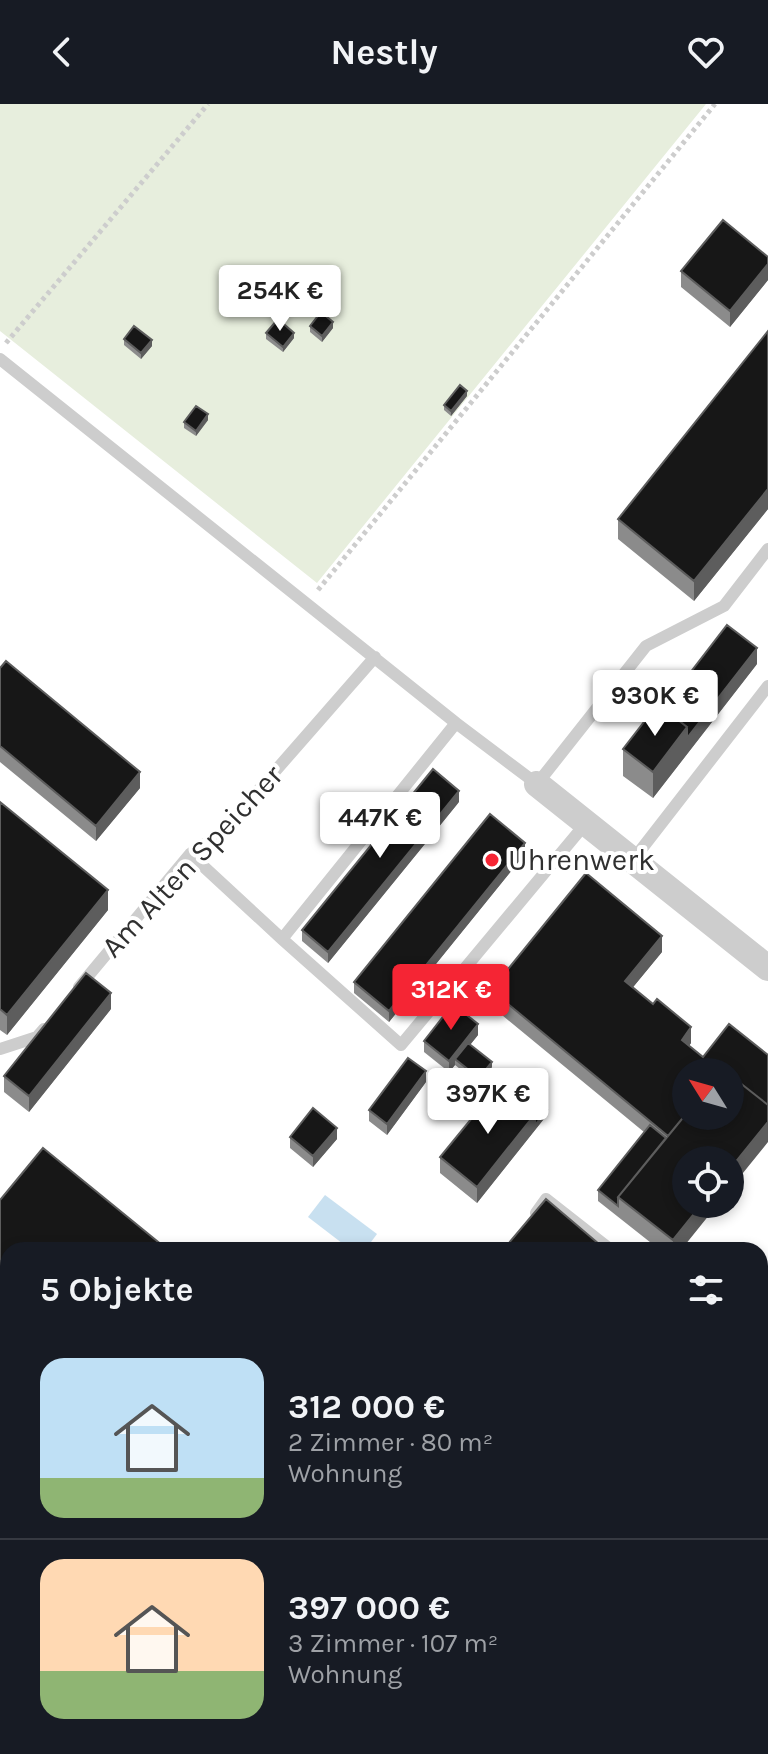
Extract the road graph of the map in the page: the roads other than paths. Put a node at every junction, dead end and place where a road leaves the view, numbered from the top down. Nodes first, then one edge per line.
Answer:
1 (1, 358) edge
2 (768, 549) edge
3 (375, 657) junction
4 (768, 686) edge
5 (456, 723) junction
6 (537, 784) junction
7 (586, 823) junction
8 (190, 854) junction
9 (633, 860) junction
10 (282, 939) junction
11 (768, 968) edge
12 (72, 994) edge
13 (55, 1016) edge
14 (0, 1049) edge
15 (530, 1220) edge
16 (601, 1242) edge

1 - 3 lane
2 - 6 lane
3 - 5 lane
3 - 8 lane, Am Alten Speicher
4 - 9 lane
5 - 6 lane
5 - 10 lane
6 - 7 street
7 - 9 street
7 - 10 lane
8 - 10 lane
8 - 12 lane, Am Alten Speicher
9 - 11 street
13 - 14 lane
15 - 16 lane

